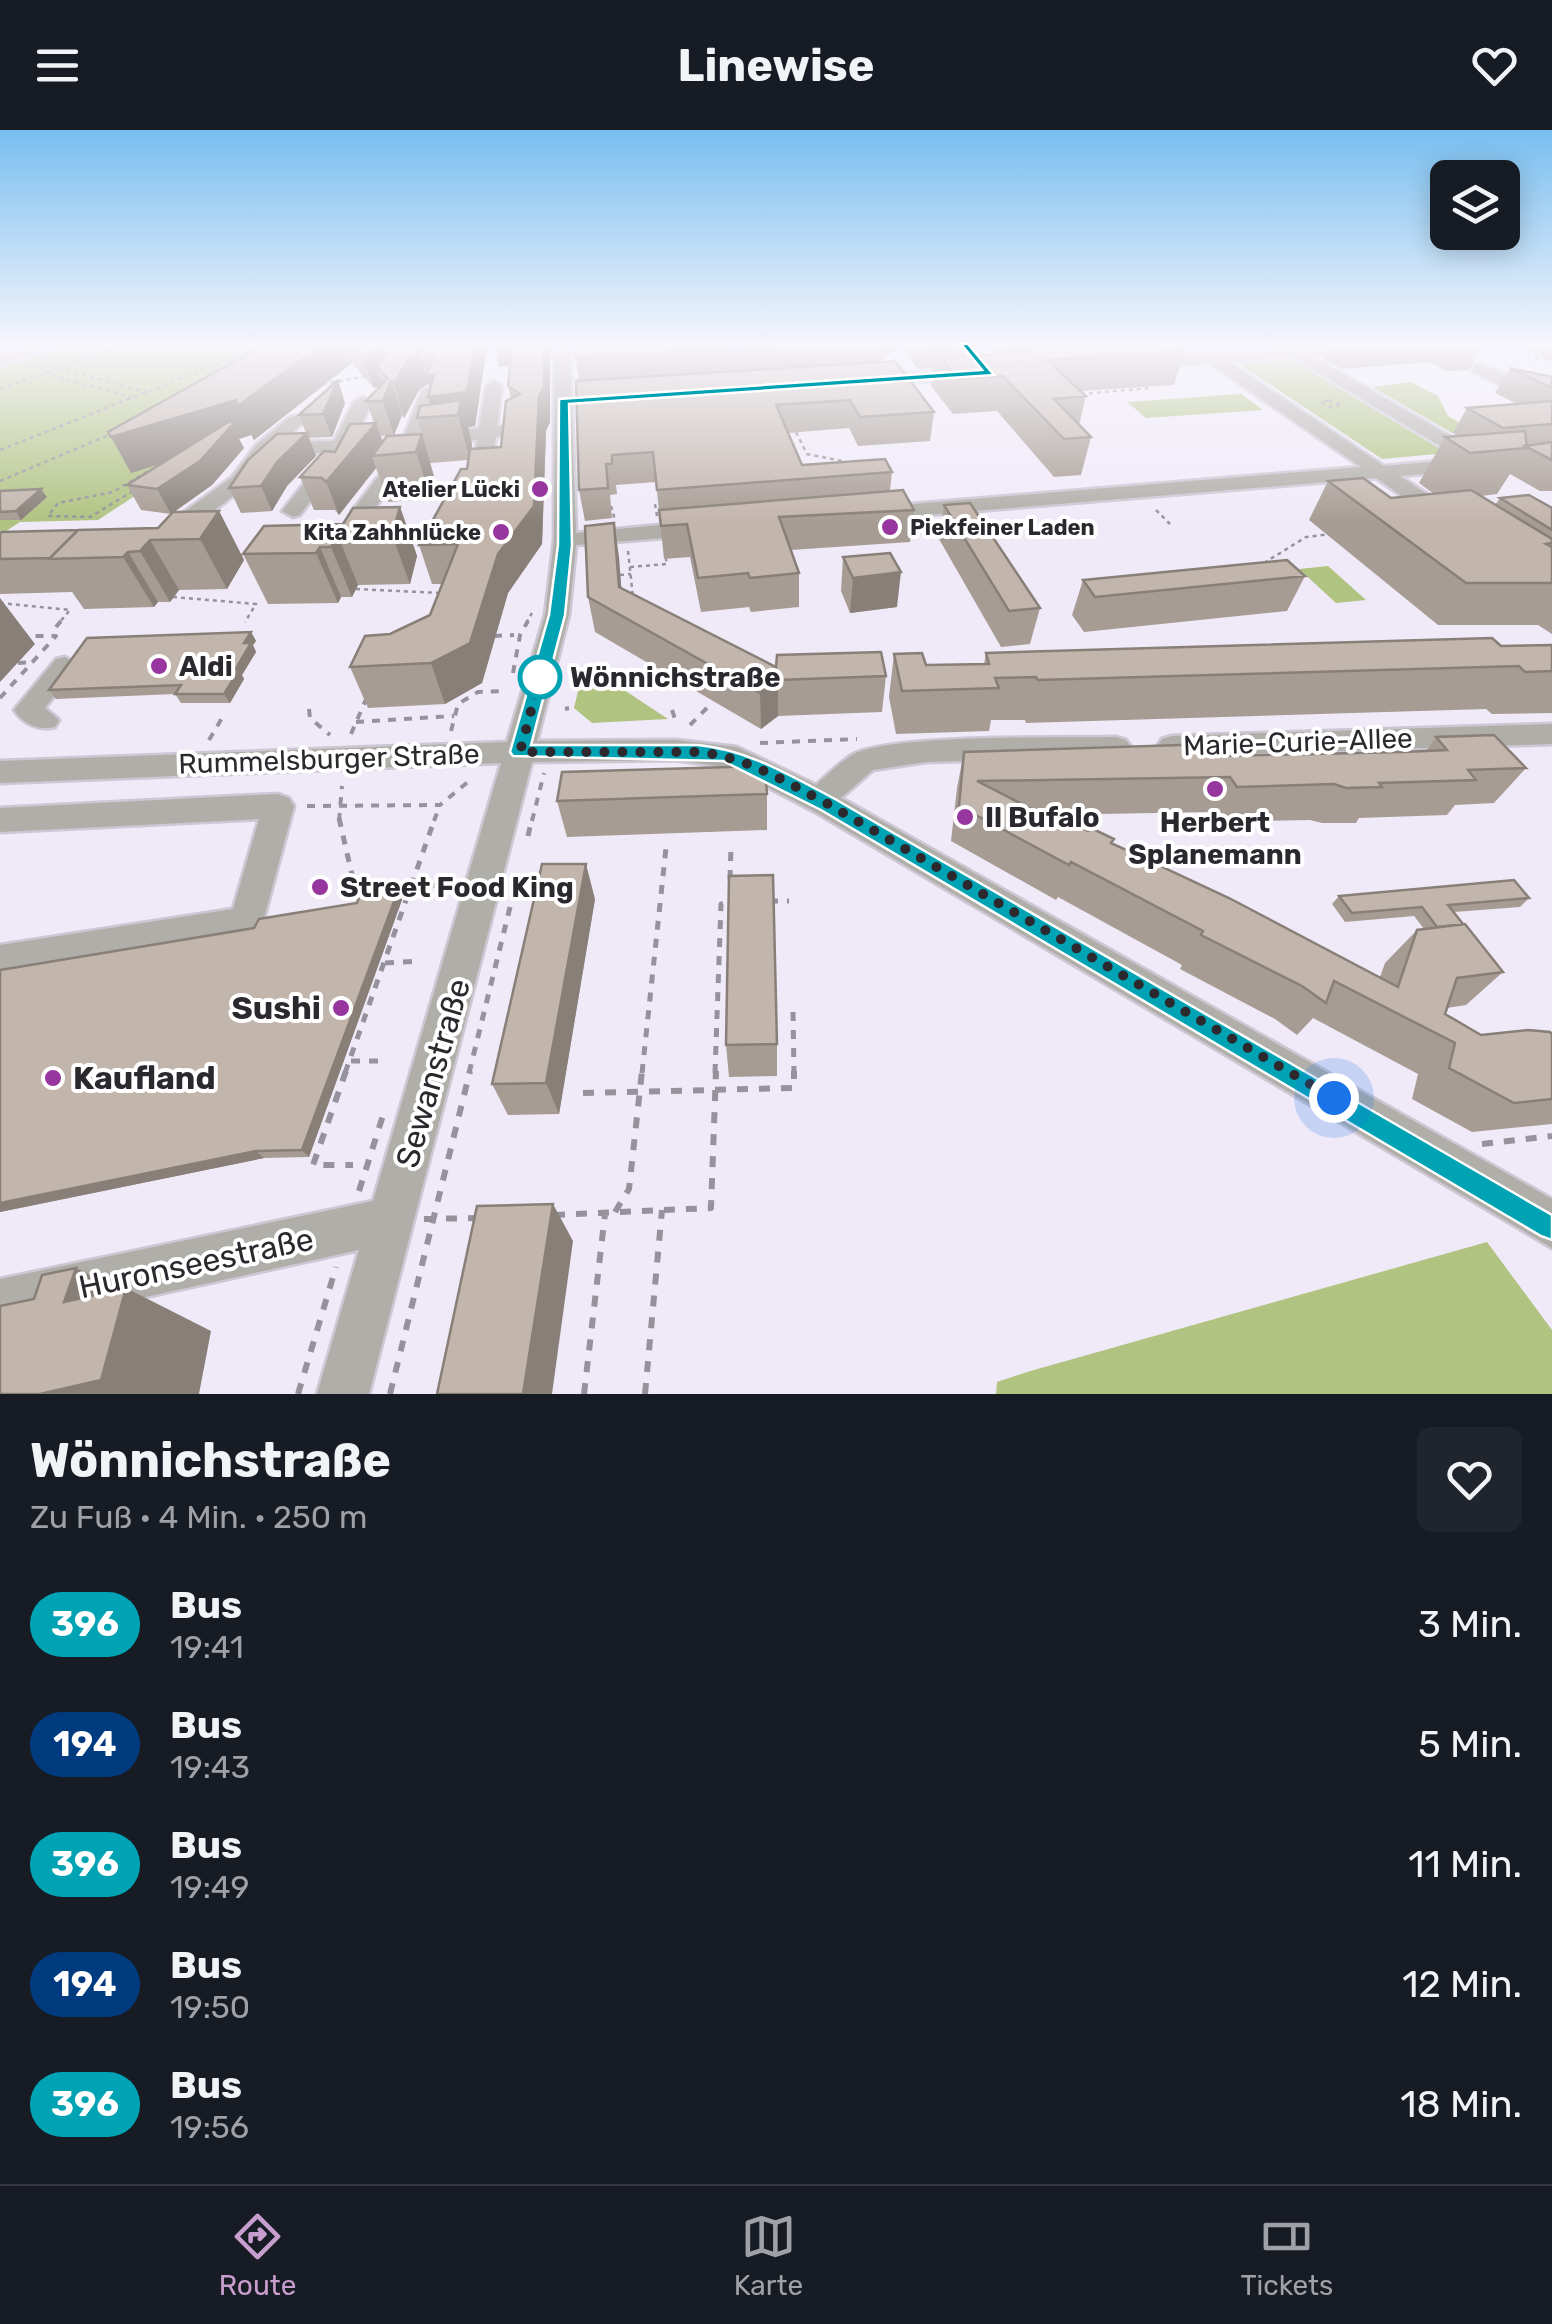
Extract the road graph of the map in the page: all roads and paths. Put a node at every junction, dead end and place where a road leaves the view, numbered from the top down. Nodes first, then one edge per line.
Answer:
1 (115, 405) edge
2 (363, 405) edge
3 (425, 405) edge
4 (491, 405) edge
5 (572, 405) edge
6 (1281, 405) edge
7 (1388, 405) edge
8 (296, 421) edge
9 (515, 429) edge
10 (487, 432) junction
11 (796, 432) dead end
12 (112, 434) edge
13 (411, 444) junction
14 (264, 448) junction
15 (339, 448) junction
16 (0, 450) edge
17 (482, 470) edge
18 (1380, 472) junction
19 (850, 473) edge
20 (150, 480) edge
21 (0, 481) edge
22 (135, 490) edge
23 (669, 502) edge
24 (611, 506) edge
25 (293, 511) dead end
26 (363, 511) edge
27 (195, 512) edge
28 (849, 516) edge
29 (658, 521) edge
30 (615, 524) edge
31 (722, 527) edge
32 (1464, 529) edge
33 (1341, 534) dead end
34 (565, 540) junction
35 (629, 556) dead end
36 (666, 559) dead end
37 (630, 567) junction
38 (1256, 568) edge
39 (631, 574) junction
40 (620, 575) edge
41 (356, 589) dead end
42 (448, 594) edge
43 (174, 597) dead end
44 (0, 603) edge
45 (623, 604) edge
46 (245, 622) dead end
47 (56, 626) dead end
48 (514, 635) dead end
49 (19, 636) dead end
50 (484, 636) edge
51 (521, 652) dead end
52 (510, 653) dead end
53 (18, 662) dead end
54 (32, 662) junction
55 (65, 664) edge
56 (370, 689) edge
57 (502, 692) dead end
58 (0, 698) edge
59 (708, 707) dead end
60 (309, 709) dead end
61 (672, 710) dead end
62 (225, 712) dead end
63 (454, 716) junction
64 (45, 720) dead end
65 (356, 722) junction
66 (676, 724) dead end
67 (690, 725) dead end
68 (352, 732) dead end
69 (450, 732) dead end
70 (1552, 734) edge
71 (334, 738) dead end
72 (857, 740) dead end
73 (760, 742) dead end
74 (206, 744) dead end
75 (520, 752) junction
76 (0, 772) edge
77 (468, 781) dead end
78 (342, 786) dead end
79 (541, 789) dead end
80 (819, 800) junction
81 (334, 805) junction
82 (440, 805) junction
83 (278, 806) junction
84 (0, 820) edge
85 (731, 846) dead end
86 (666, 848) dead end
87 (523, 852) dead end
88 (518, 871) dead end
89 (730, 884) edge
90 (445, 885) dead end
91 (412, 886) junction
92 (355, 887) junction
93 (789, 900) dead end
94 (770, 902) edge
95 (730, 903) edge
96 (347, 906) edge
97 (0, 961) edge
98 (420, 961) dead end
99 (385, 962) junction
100 (793, 1012) dead end
101 (351, 1061) junction
102 (387, 1061) dead end
103 (714, 1090) junction
104 (638, 1092) junction
105 (583, 1093) dead end
106 (1552, 1136) edge
107 (1476, 1144) dead end
108 (353, 1165) dead end
109 (662, 1210) junction
110 (610, 1213) junction
111 (547, 1216) edge
112 (489, 1217) edge
113 (451, 1218) dead end
114 (392, 1220) junction
115 (1552, 1225) edge
116 (326, 1298) dead end
117 (0, 1304) edge
118 (298, 1394) edge
119 (343, 1394) edge
120 (390, 1394) edge
121 (584, 1394) edge
122 (646, 1394) edge

1 - 16 path
2 - 15 street
3 - 13 street
4 - 10 street
5 - 34 street, Sewanstraße
6 - 18 street
7 - 18 street
8 - 14 street
9 - 10 street
10 - 13 street
10 - 17 street
11 - 19 path
12 - 21 path
13 - 15 street
13 - 26 street
14 - 15 street
14 - 27 street
15 - 25 street
18 - 28 street
18 - 32 street
20 - 22 path
23 - 29 path
24 - 30 path
31 - 34 street
33 - 38 path
34 - 75 street, Sewanstraße
35 - 37 path
36 - 37 path
37 - 39 path
39 - 40 path
39 - 45 path
41 - 42 path
43 - 46 path
44 - 47 path
48 - 50 path
49 - 54 path
51 - 52 path
53 - 54 path
54 - 58 path
55 - 64 street
56 - 65 path
57 - 63 path
59 - 67 path
60 - 71 path
61 - 66 path
62 - 74 path
63 - 65 path
63 - 69 path
65 - 68 path
70 - 80 street, Marie-Curie-Allee
72 - 73 path
75 - 76 street, Rummelsburger Straße
75 - 80 street, Rummelsburger Straße
75 - 114 street, Sewanstraße
77 - 82 path
78 - 81 path
79 - 87 path
80 - 115 street, Rummelsburger Straße
81 - 82 path
81 - 83 path
81 - 92 path
82 - 91 path
83 - 84 street
83 - 97 street
85 - 89 path
86 - 104 path
88 - 120 path
90 - 91 path
91 - 92 path
91 - 99 path
92 - 96 path
93 - 94 path
95 - 103 path
98 - 99 path
99 - 101 path
100 - 103 path
101 - 102 path
101 - 108 path
103 - 104 path
103 - 109 path
104 - 105 path
104 - 110 path
106 - 107 path
109 - 110 path
109 - 122 path
110 - 111 path
110 - 121 path
112 - 113 path
114 - 117 street, Huronseestraße
114 - 119 street, Sewanstraße
116 - 118 path

